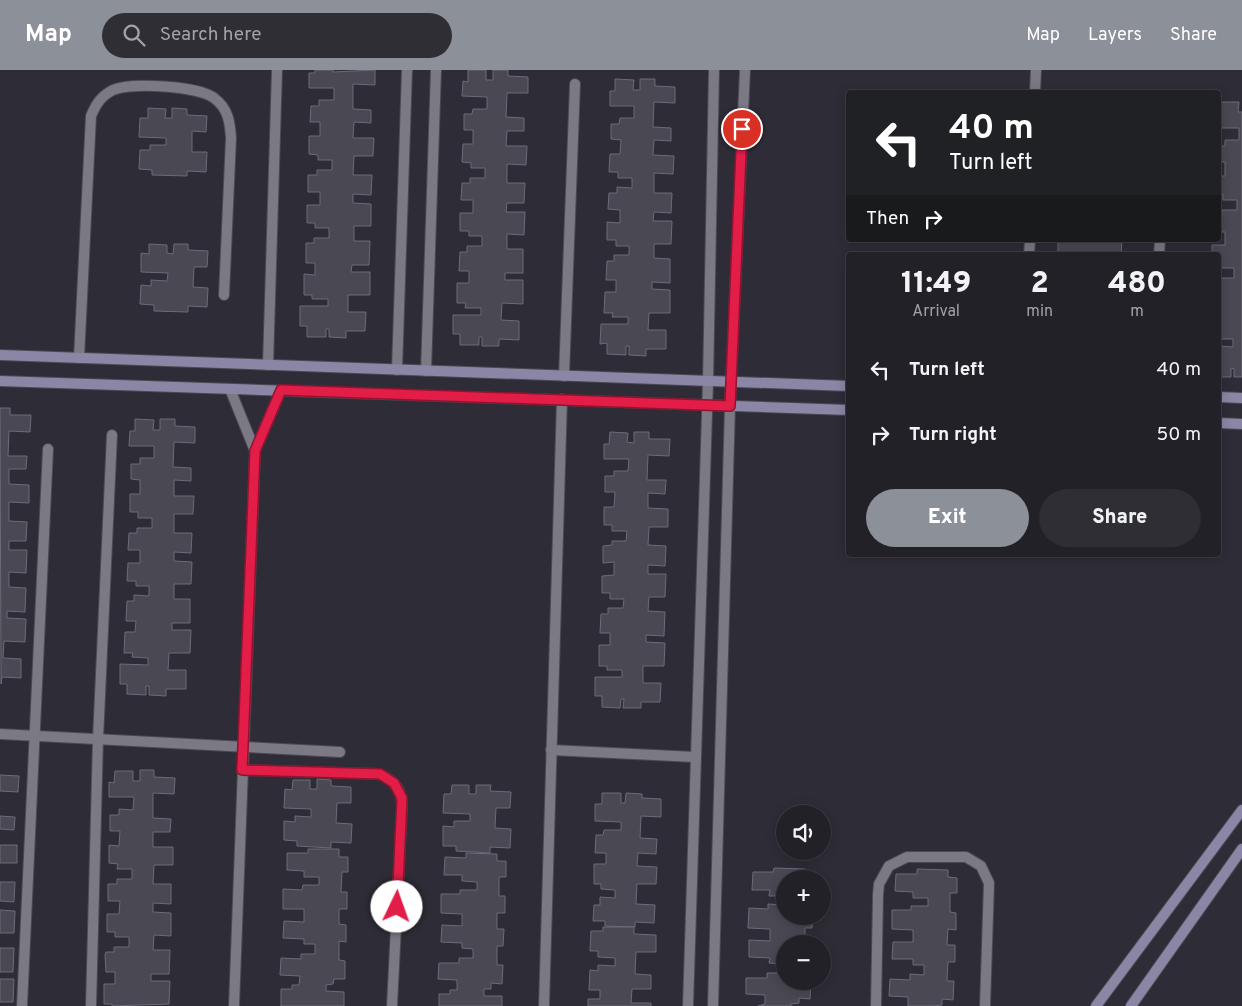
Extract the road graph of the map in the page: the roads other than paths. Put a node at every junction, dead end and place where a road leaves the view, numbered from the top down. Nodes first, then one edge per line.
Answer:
1 (277, 70) edge
2 (407, 70) edge
3 (436, 70) edge
4 (714, 70) edge
5 (745, 70) edge
6 (1036, 70) edge
7 (575, 84) dead end
8 (1035, 90) edge
9 (224, 295) dead end
10 (0, 355) edge
11 (78, 358) junction
12 (268, 365) junction
13 (397, 370) junction
14 (426, 371) junction
15 (564, 376) junction
16 (0, 381) edge
17 (708, 382) junction
18 (731, 383) junction
19 (846, 386) edge
20 (230, 389) junction
21 (281, 390) junction
22 (1221, 397) edge
23 (1242, 398) edge
24 (562, 399) junction
25 (706, 405) junction
26 (730, 406) junction
27 (846, 410) edge
28 (1221, 423) edge
29 (1242, 424) edge
30 (112, 435) dead end
31 (48, 449) dead end
32 (255, 451) junction
33 (0, 734) edge
34 (34, 736) junction
35 (98, 740) junction
36 (243, 747) junction
37 (551, 750) junction
38 (340, 752) dead end
39 (695, 757) junction
40 (242, 770) junction
41 (1242, 810) edge
42 (1242, 850) edge
43 (22, 1006) edge
44 (91, 1006) edge
45 (234, 1006) edge
46 (392, 1006) edge
47 (544, 1006) edge
48 (688, 1006) edge
49 (712, 1006) edge
50 (876, 1006) edge
51 (985, 1006) edge
52 (1096, 1006) edge
53 (1131, 1006) edge

1 - 12 street
2 - 13 street
3 - 14 street
4 - 17 street
5 - 18 street
6 - 8 street
7 - 15 street
9 - 11 street
10 - 11 street
11 - 12 street
12 - 13 street
13 - 14 street
14 - 15 street
15 - 17 street
16 - 20 street
17 - 18 street
17 - 25 street
18 - 19 street
18 - 26 street
20 - 21 street
20 - 32 street
21 - 24 street
21 - 32 street
22 - 23 street
24 - 25 street
24 - 37 street
25 - 26 street
25 - 39 street
26 - 27 street
26 - 49 street
28 - 29 street
30 - 35 street
31 - 34 street
32 - 36 street
33 - 34 street
34 - 35 street
34 - 43 street
35 - 36 street
35 - 44 street
36 - 38 street
36 - 40 street
37 - 39 street
37 - 47 street
39 - 48 street
40 - 45 street
40 - 46 street
41 - 52 street
42 - 53 street
50 - 51 street

